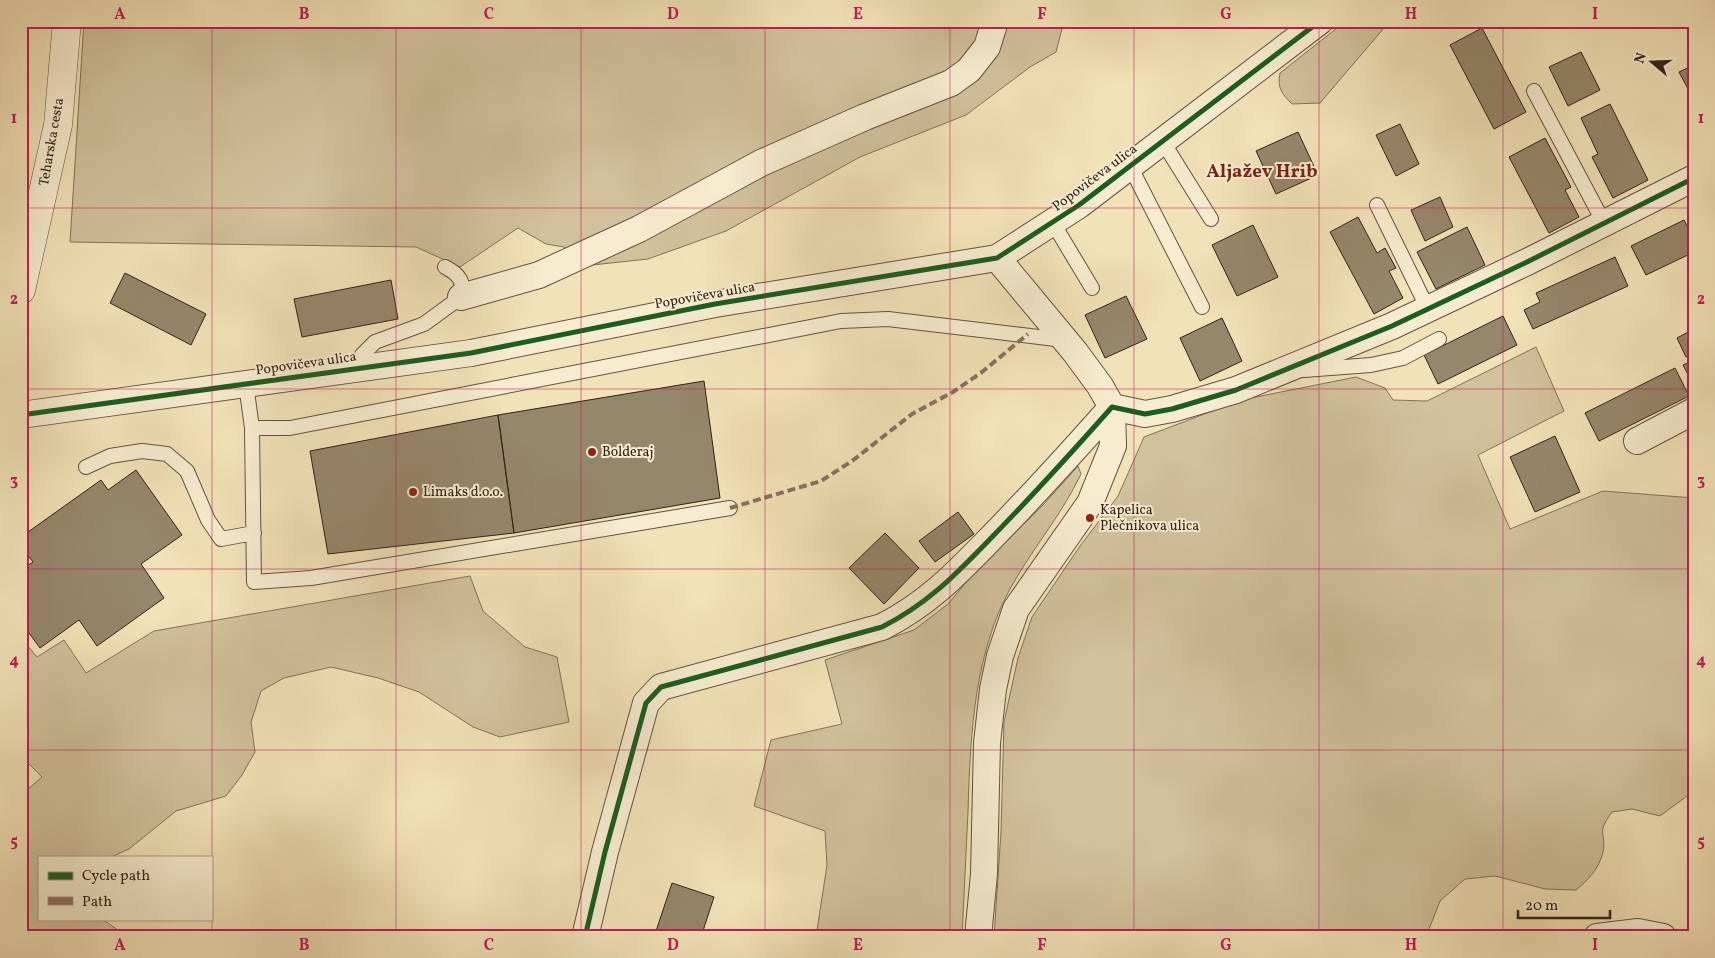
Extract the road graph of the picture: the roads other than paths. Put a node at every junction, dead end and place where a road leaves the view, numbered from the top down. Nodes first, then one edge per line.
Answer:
1 (67, 21) edge
2 (995, 21) edge
3 (1320, 21) edge
4 (1534, 91) dead end
5 (1162, 142) junction
6 (1130, 166) junction
7 (1694, 178) edge
8 (1377, 205) dead end
9 (1211, 220) dead end
10 (1053, 223) junction
11 (1604, 223) junction
12 (997, 258) junction
13 (445, 267) dead end
14 (1092, 288) dead end
15 (21, 290) edge
16 (461, 297) junction
17 (1202, 307) dead end
18 (1428, 309) junction
19 (1439, 339) dead end
20 (1065, 340) junction
21 (355, 369) junction
22 (1281, 372) junction
23 (246, 384) junction
24 (1112, 407) junction
25 (1694, 411) edge
26 (21, 415) edge
27 (252, 428) junction
28 (1637, 441) dead end
29 (86, 468) dead end
30 (730, 508) dead end
31 (254, 533) junction
32 (584, 937) edge
33 (978, 937) edge
34 (1597, 937) edge
35 (1663, 937) edge

1 - 15 street, Teharska cesta
2 - 16 street
3 - 5 street, Popovičeva ulica
4 - 11 lane
5 - 6 street, Popovičeva ulica
5 - 9 lane
6 - 10 street, Popovičeva ulica
6 - 17 lane
7 - 11 street
8 - 18 lane
10 - 12 street, Popovičeva ulica
10 - 14 lane
11 - 18 street
12 - 20 street
12 - 21 street, Popovičeva ulica
13 - 16 lane
16 - 21 lane
18 - 22 street
19 - 22 lane
20 - 24 street
20 - 27 lane
21 - 23 street, Popovičeva ulica
22 - 24 street
23 - 26 street, Popovičeva ulica
23 - 27 lane
24 - 32 street
24 - 33 street
25 - 28 street
27 - 31 lane
29 - 31 lane
30 - 31 lane
34 - 35 street

